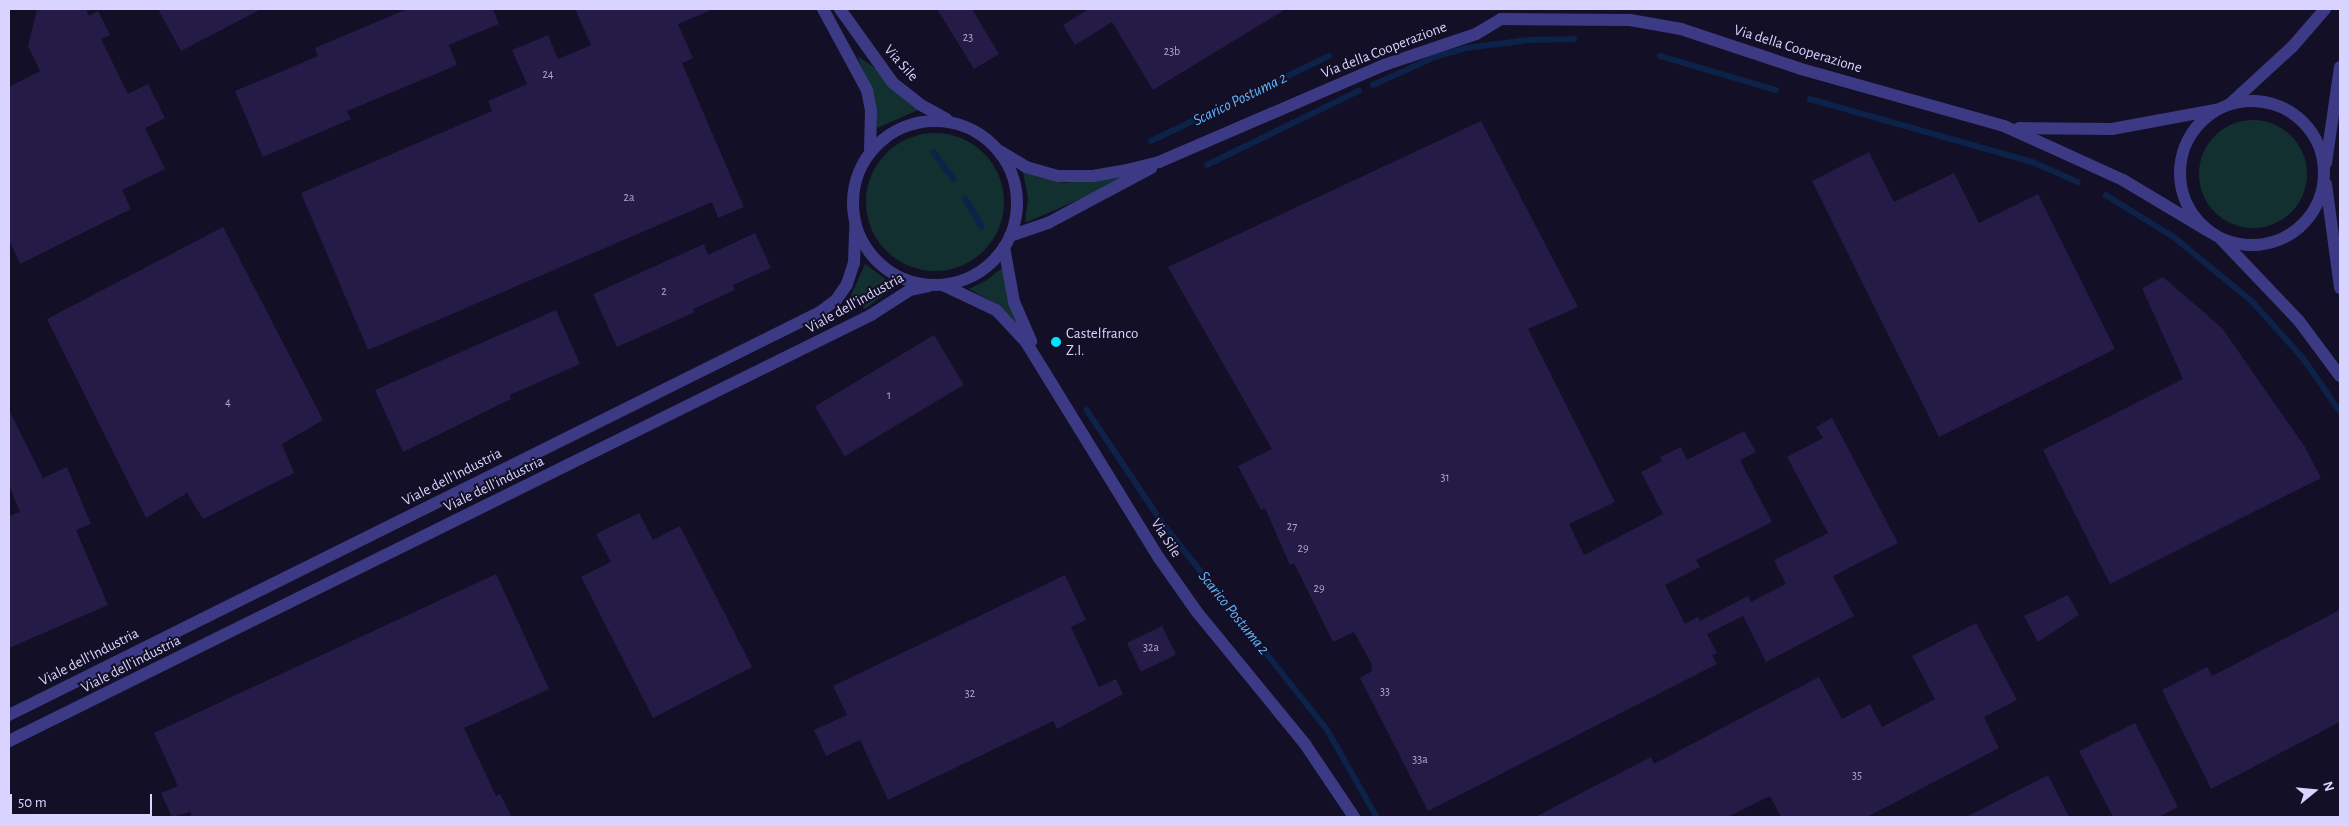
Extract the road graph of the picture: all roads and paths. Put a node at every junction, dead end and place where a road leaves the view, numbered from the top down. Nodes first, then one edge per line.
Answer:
1 (823, 9) edge
2 (840, 9) edge
3 (2326, 9) edge
4 (1500, 14) edge
5 (2340, 67) edge
6 (2225, 107) junction
7 (953, 122) junction
8 (2004, 126) junction
9 (998, 150) junction
10 (870, 152) junction
11 (1159, 162) junction
12 (2324, 173) junction
13 (855, 225) junction
14 (2216, 235) junction
15 (1007, 242) junction
16 (944, 285) junction
17 (929, 286) junction
18 (2340, 288) edge
19 (1040, 361) junction
20 (2340, 376) edge
21 (72, 711) joint
22 (9, 715) edge
23 (9, 742) edge
24 (1354, 817) edge

1 - 10 street
2 - 7 street, Via Sile
3 - 6 street
4 - 8 street, Via della Cooperazione
4 - 11 street, Via della Cooperazione
5 - 12 street
6 - 8 street, Via della Cooperazione
6 - 12 street
6 - 14 street
7 - 9 street
7 - 10 street
8 - 14 street, Via della Cooperazione
9 - 11 street, Via della Cooperazione
9 - 15 street
10 - 13 street
11 - 15 street, Via della Cooperazione
12 - 14 street
12 - 18 street
13 - 17 street
13 - 22 street, Viale dell'Industria
14 - 20 street, Via della Cooperazione
15 - 16 street
15 - 19 street, Via Sile
16 - 17 street
16 - 19 street, Via Sile
17 - 21 street, Viale dell'industria
19 - 24 street, Via Sile
21 - 23 street, Viale dell'Industria

